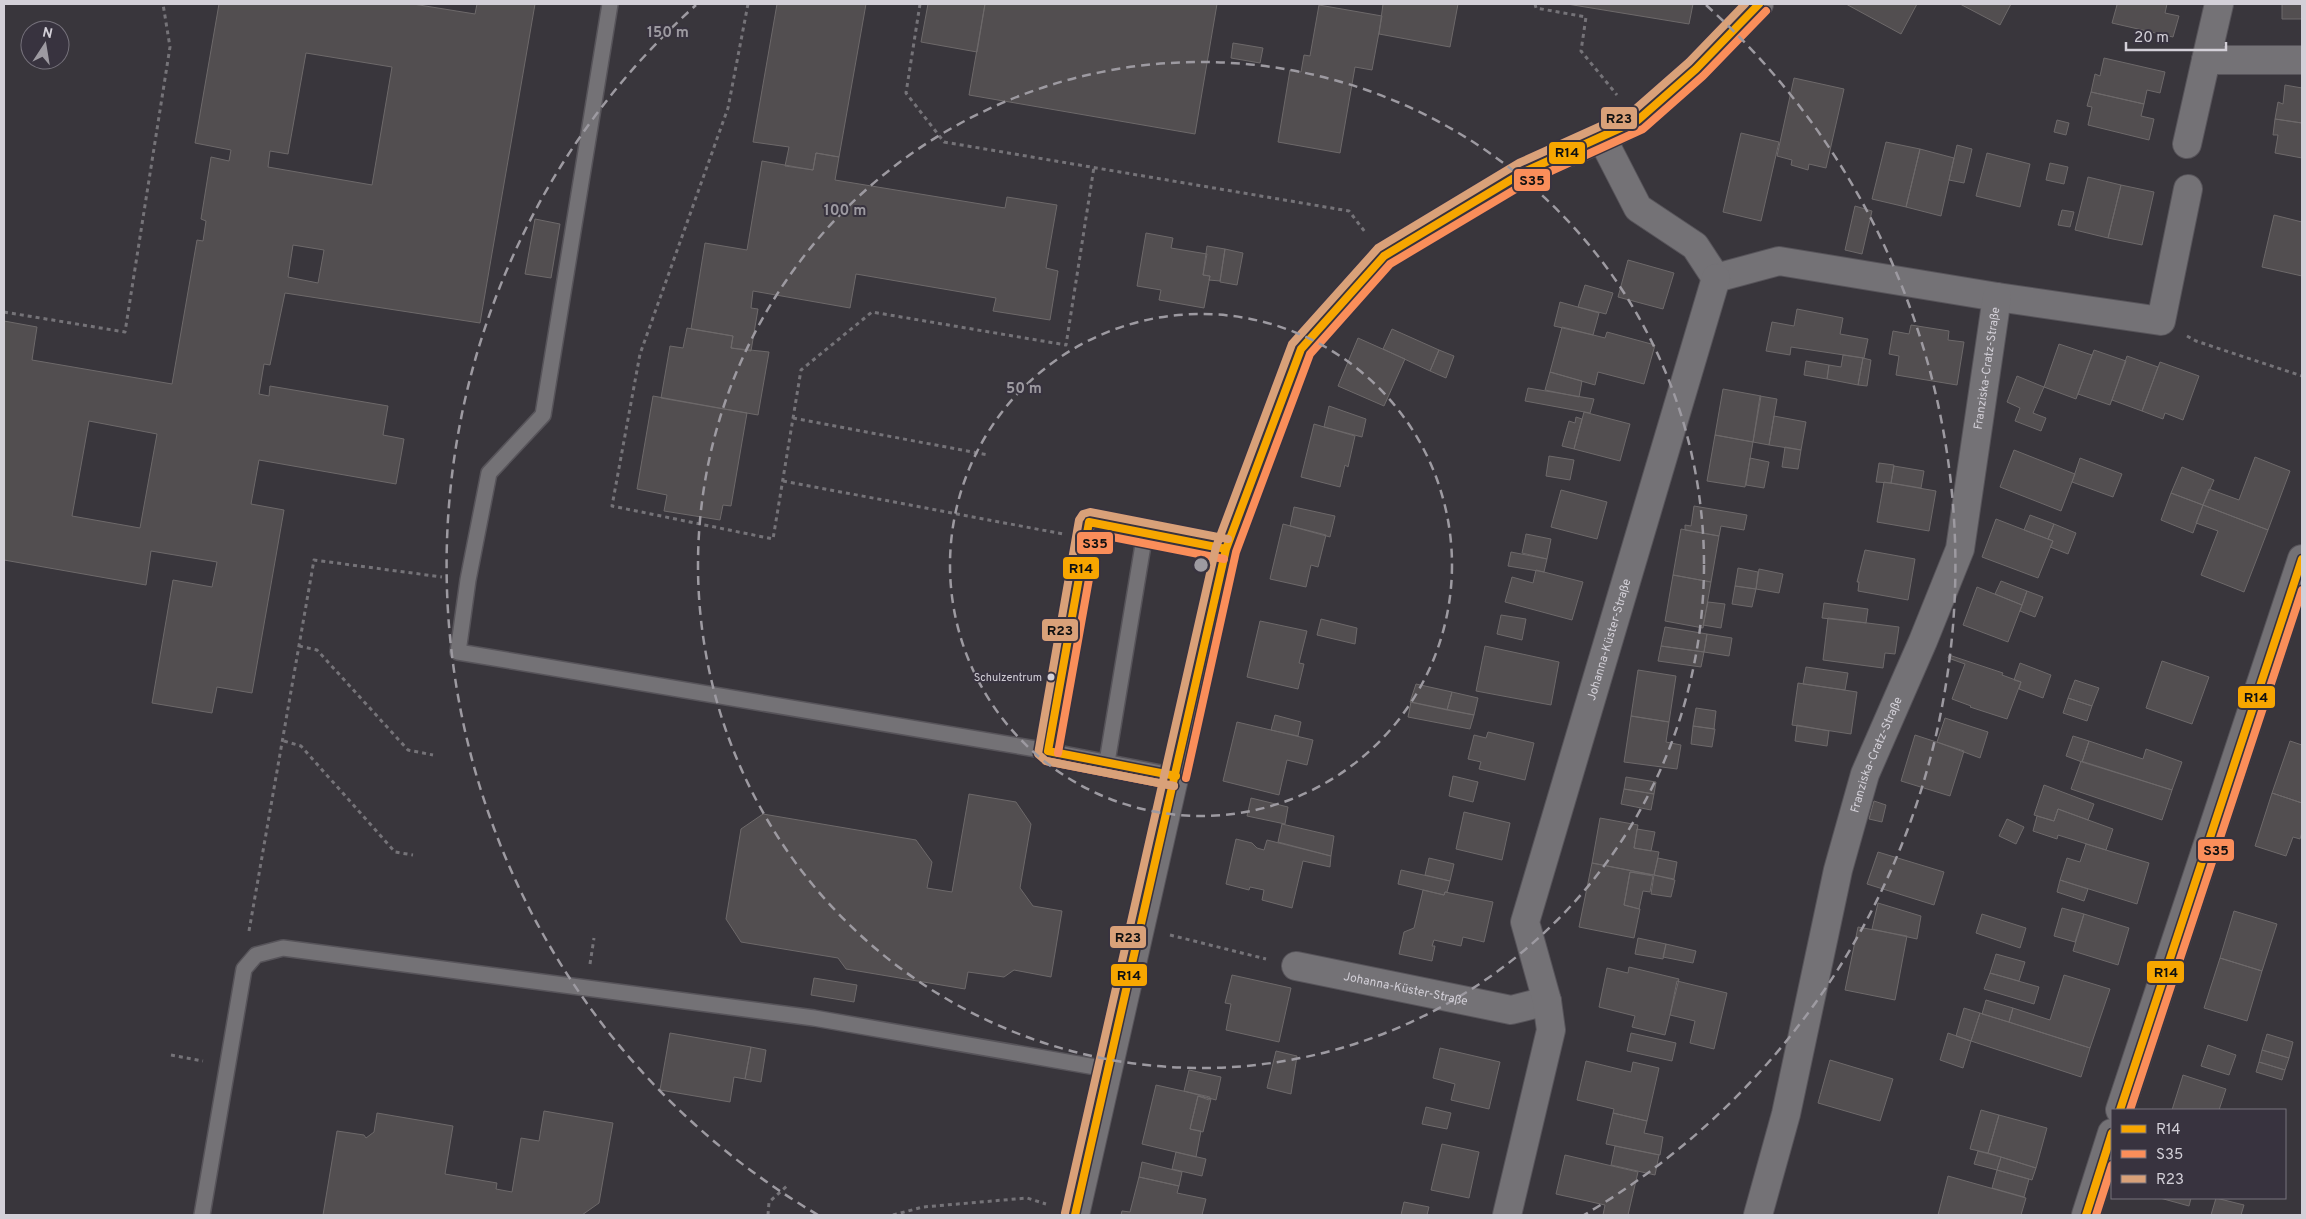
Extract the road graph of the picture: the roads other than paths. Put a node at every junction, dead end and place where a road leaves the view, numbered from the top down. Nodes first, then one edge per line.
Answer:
1 (610, 4) edge
2 (1759, 4) edge
3 (2219, 4) edge
4 (2206, 60) junction
5 (2302, 60) edge
6 (1602, 138) junction
7 (2187, 144) dead end
8 (2188, 189) dead end
9 (1716, 278) junction
10 (1997, 297) junction
11 (1145, 533) junction
12 (1226, 549) junction
13 (2302, 559) edge
14 (1048, 751) junction
15 (1107, 762) junction
16 (1176, 776) junction
17 (1296, 966) road end
18 (1547, 1001) junction
19 (1107, 1069) junction
20 (2120, 1109) edge
21 (2111, 1136) edge
22 (1076, 1214) edge
23 (202, 1215) edge
24 (1506, 1215) edge
25 (1758, 1215) edge
26 (2086, 1215) edge

1 - 14 lane
2 - 6 street
3 - 4 street
4 - 5 street
4 - 7 street
6 - 9 street
6 - 12 street
8 - 10 street, Franziska-Cratz-Straße
9 - 10 street, Franziska-Cratz-Straße
9 - 18 street, Johanna-Küster-Straße
10 - 25 street, Franziska-Cratz-Straße
11 - 12 lane
11 - 14 lane
11 - 15 lane
12 - 16 street
13 - 20 street
14 - 15 lane
15 - 16 lane
16 - 19 street
17 - 18 street, Johanna-Küster-Straße
18 - 24 street, Johanna-Küster-Straße
19 - 22 street
19 - 23 lane
21 - 26 street

